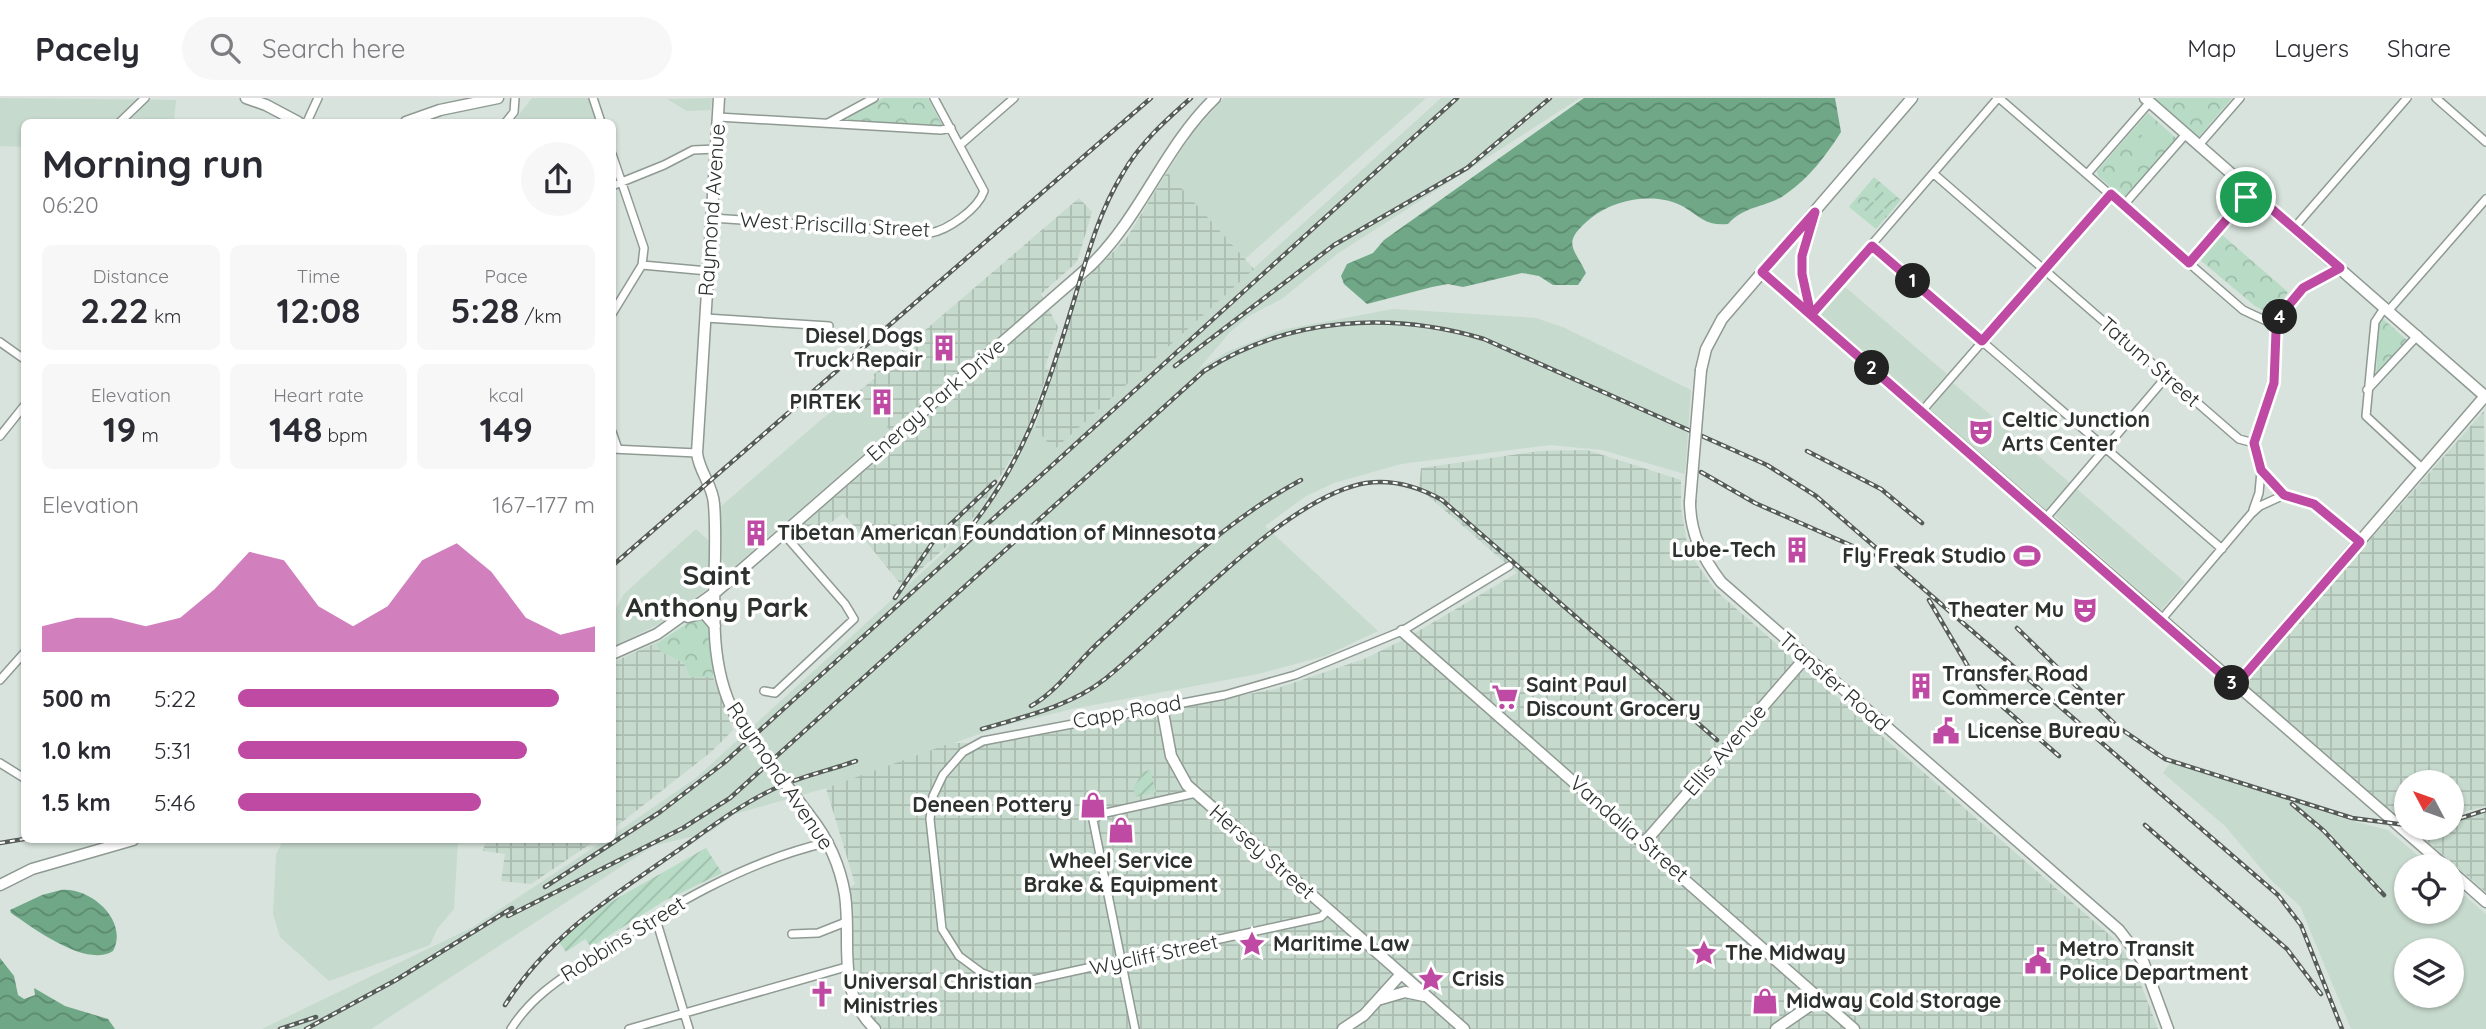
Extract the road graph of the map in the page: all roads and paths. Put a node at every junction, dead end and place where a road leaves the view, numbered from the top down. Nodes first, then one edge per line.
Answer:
1 (145, 98) edge
2 (246, 98) edge
3 (318, 98) edge
4 (498, 98) edge
5 (515, 98) edge
6 (593, 98) edge
7 (719, 98) edge
8 (874, 98) edge
9 (934, 98) edge
10 (1014, 98) edge
11 (1215, 98) edge
12 (1912, 98) edge
13 (1999, 98) edge
14 (2240, 98) edge
15 (2407, 98) edge
16 (2436, 98) edge
17 (2148, 100) edge
18 (456, 102) edge
19 (718, 117) junction
20 (123, 119) edge
21 (286, 119) edge
22 (308, 119) edge
23 (414, 119) edge
24 (508, 119) edge
25 (600, 119) edge
26 (828, 123) junction
27 (951, 128) junction
28 (2186, 134) junction
29 (2486, 142) edge
30 (960, 145) junction
31 (2199, 145) junction
32 (716, 149) junction
33 (616, 165) edge
34 (1934, 174) junction
35 (2087, 174) junction
36 (622, 182) junction
37 (616, 184) edge
38 (2251, 191) junction
39 (2111, 194) junction
40 (2486, 199) edge
41 (2123, 206) junction
42 (1815, 212) junction
43 (712, 218) junction
44 (2294, 228) junction
45 (1872, 246) junction
46 (2189, 263) junction
47 (642, 265) junction
48 (2340, 268) junction
49 (2044, 270) junction
50 (708, 271) junction
51 (1762, 272) junction
52 (616, 307) edge
53 (2387, 309) junction
54 (1811, 315) junction
55 (706, 318) junction
56 (829, 326) dead end
57 (2277, 326) junction
58 (2417, 335) junction
59 (1982, 341) junction
60 (0, 342) edge
61 (21, 357) edge
62 (2167, 376) junction
63 (2367, 391) junction
64 (2486, 396) edge
65 (21, 410) edge
66 (1922, 411) junction
67 (0, 436) edge
68 (2254, 443) junction
69 (2106, 448) junction
70 (616, 449) edge
71 (697, 453) junction
72 (2423, 469) junction
73 (2261, 470) junction
74 (2284, 495) junction
75 (2251, 514) junction
76 (2045, 519) junction
77 (783, 533) junction
78 (2360, 542) junction
79 (2222, 549) junction
80 (716, 557) junction
81 (1509, 566) dead end
82 (743, 568) junction
83 (717, 591) junction
84 (684, 616) junction
85 (2161, 620) junction
86 (715, 626) junction
87 (1402, 631) junction
88 (616, 652) edge
89 (21, 656) edge
90 (1806, 657) junction
91 (0, 680) edge
92 (2235, 686) junction
93 (764, 691) dead end
94 (1161, 707) junction
95 (0, 764) edge
96 (21, 776) edge
97 (1196, 793) junction
98 (829, 842) junction
99 (122, 843) edge
100 (1644, 843) junction
101 (2431, 854) edge
102 (2464, 883) edge
103 (0, 885) edge
104 (2486, 902) edge
105 (1328, 910) junction
106 (655, 915) junction
107 (846, 922) junction
108 (792, 934) dead end
109 (1120, 963) junction
110 (846, 967) junction
111 (977, 970) joint
112 (1401, 974) junction
113 (1429, 998) junction
114 (1821, 998) junction
115 (1377, 1001) junction
116 (684, 1013) junction
117 (511, 1029) edge
118 (629, 1029) edge
119 (689, 1029) edge
120 (875, 1029) edge
121 (1135, 1029) edge
122 (1343, 1029) edge
123 (1464, 1029) edge
124 (1776, 1029) edge
125 (1854, 1029) edge
126 (2168, 1029) edge

1 - 20 street
2 - 21 street
3 - 22 street
4 - 18 street
5 - 24 street
6 - 25 street
7 - 19 street, Raymond Avenue
8 - 26 street
9 - 27 street
10 - 30 street
11 - 77 street, Energy Park Drive
12 - 42 street, Transfer Road
13 - 34 street
13 - 35 street
14 - 31 street
15 - 44 street
16 - 29 street
17 - 28 street
17 - 35 street
18 - 23 street
19 - 26 street
19 - 32 street, Raymond Avenue
26 - 27 street
27 - 30 street
28 - 31 street
28 - 41 street
30 - 43 street, West Priscilla Street
31 - 38 street
32 - 36 street
32 - 43 street, Raymond Avenue
33 - 36 street
34 - 45 street
34 - 49 street, Tatum Street
35 - 39 street
36 - 37 street
36 - 47 street
38 - 44 street
38 - 46 street
39 - 41 street
39 - 49 street
40 - 53 street
41 - 46 street
42 - 51 street, Transfer Road
42 - 54 street
43 - 50 street, Raymond Avenue
44 - 48 street
45 - 54 street
45 - 59 street
46 - 57 street
47 - 50 street
47 - 52 street
48 - 53 street
48 - 57 street
49 - 59 street
49 - 62 street, Tatum Street
50 - 55 street, Raymond Avenue
51 - 54 street
51 - 90 street, Transfer Road, bridge
53 - 58 street
53 - 63 street
54 - 66 street
55 - 56 street
55 - 71 street, Raymond Avenue
57 - 68 street
58 - 63 street
58 - 64 street
59 - 66 street
59 - 69 street
60 - 61 street
62 - 68 street, Tatum Street
62 - 69 street
63 - 72 street
64 - 72 street
65 - 67 street
66 - 76 street
68 - 73 street
69 - 76 street
69 - 79 street
70 - 71 street
71 - 80 street, Raymond Avenue
72 - 78 street
73 - 74 street
73 - 75 street
74 - 75 street
74 - 78 street
75 - 79 street
76 - 85 street
77 - 82 street, Energy Park Drive
77 - 93 street
78 - 92 street
79 - 85 street
80 - 82 street
80 - 83 street, Raymond Avenue
81 - 87 street, Capp Road
82 - 83 street, Energy Park Drive
83 - 84 street, Energy Park Drive
83 - 86 street, Raymond Avenue
84 - 86 street
84 - 88 street, Energy Park Drive
85 - 92 street
86 - 98 street, Raymond Avenue, bridge
87 - 94 street, Capp Road
87 - 100 street, Vandalia Street
89 - 91 street
90 - 100 street, Ellis Avenue
90 - 126 street, Transfer Road
92 - 101 street
94 - 97 street, Hersey Street
94 - 111 street, Capp Road
95 - 96 street
97 - 105 street, Hersey Street
97 - 109 street
98 - 106 street, Robbins Street
98 - 107 street, Raymond Avenue
99 - 103 street
100 - 114 street, Vandalia Street
102 - 104 street
105 - 109 street, Wycliff Street
105 - 112 street, Hersey Street
106 - 116 street
106 - 117 street, Robbins Street
107 - 108 street
107 - 110 street, Raymond Avenue
109 - 111 street, Wycliff Street
109 - 121 street
110 - 116 street
110 - 120 street, Raymond Avenue
112 - 113 street, Hersey Street
112 - 115 street
113 - 115 street
113 - 123 street, Hersey Street
114 - 124 street
114 - 125 street, Vandalia Street
115 - 122 street
116 - 118 street
116 - 119 street

